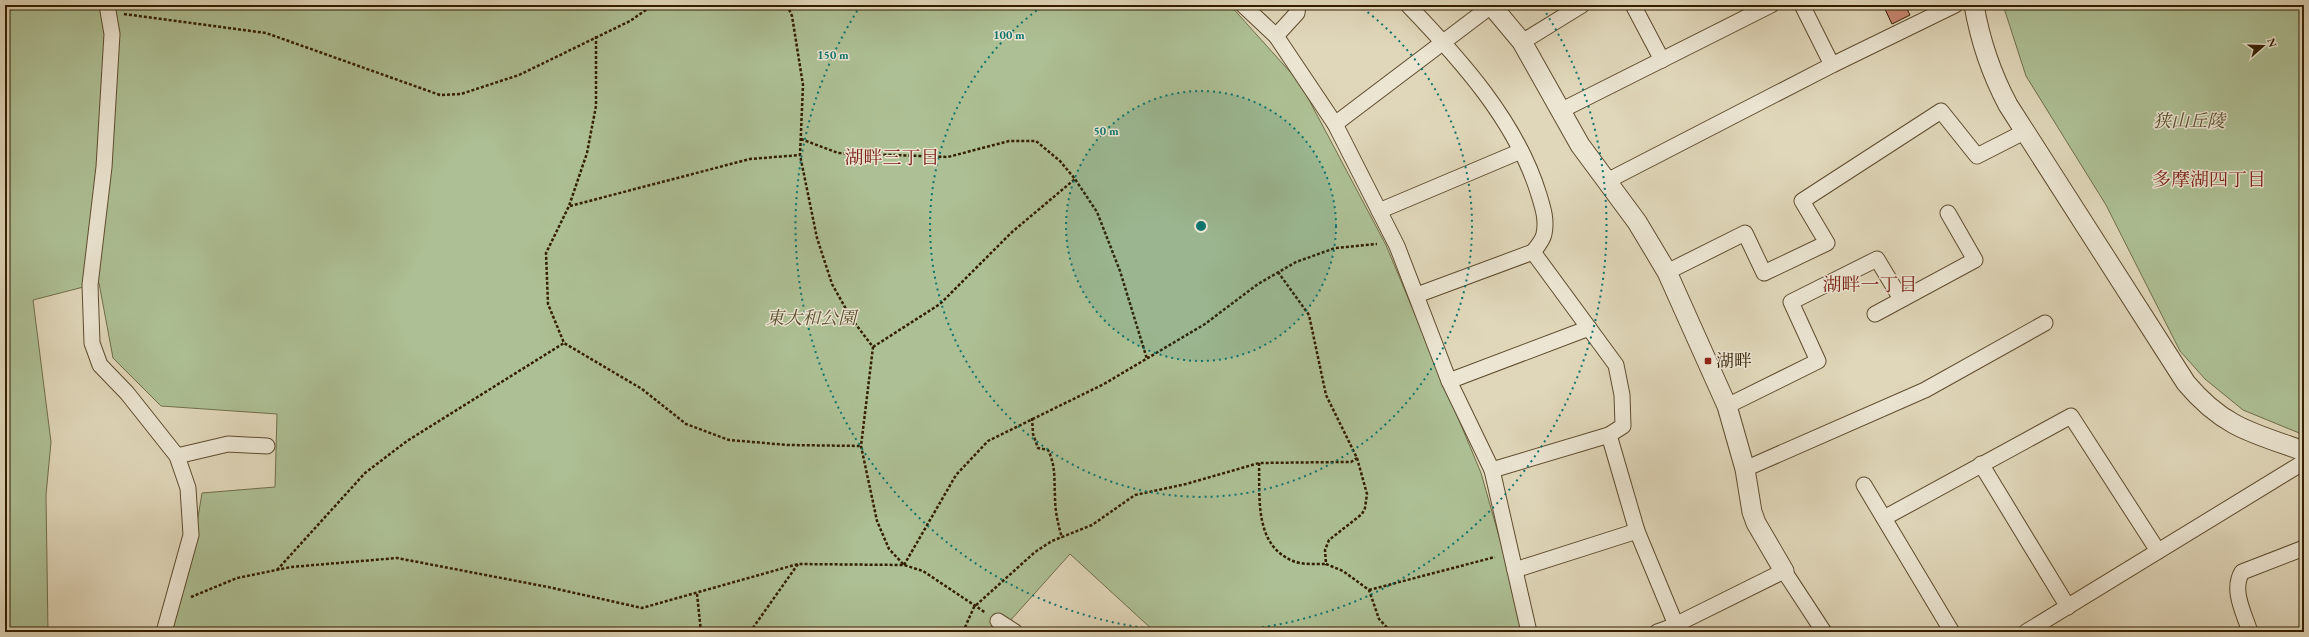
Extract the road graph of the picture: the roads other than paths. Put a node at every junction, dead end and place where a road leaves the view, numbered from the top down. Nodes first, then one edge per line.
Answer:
1 (1243, 5) edge
2 (1298, 5) edge
3 (1408, 5) edge
4 (1491, 5) edge
5 (1582, 5) edge
6 (1633, 5) edge
7 (1772, 5) edge
8 (1802, 5) edge
9 (1955, 5) edge
10 (1974, 5) edge
11 (107, 8) edge
12 (1276, 36) junction
13 (1522, 42) junction
14 (1443, 44) junction
15 (1662, 60) junction
16 (1832, 65) junction
17 (1560, 111) junction
18 (1335, 124) junction
19 (2024, 132) junction
20 (1521, 151) junction
21 (1607, 181) junction
22 (1379, 211) junction
23 (1948, 213) dead end
24 (1533, 252) junction
25 (1667, 272) junction
26 (1417, 295) junction
27 (1901, 300) junction
28 (1875, 314) dead end
29 (2045, 323) dead end
30 (1589, 328) junction
31 (1449, 381) junction
32 (1727, 406) junction
33 (1609, 434) junction
34 (267, 446) dead end
35 (2304, 452) edge
36 (177, 456) junction
37 (2304, 462) edge
38 (1981, 464) junction
39 (1745, 469) junction
40 (1492, 470) junction
41 (1864, 485) dead end
42 (1884, 518) junction
43 (1637, 531) junction
44 (2304, 548) edge
45 (2158, 551) junction
46 (1515, 570) junction
47 (1784, 571) junction
48 (2068, 607) junction
49 (998, 621) road end
50 (1669, 629) edge
51 (164, 632) edge
52 (1014, 632) edge
53 (1529, 632) edge
54 (1824, 632) edge
55 (1952, 632) edge
56 (2026, 632) edge
57 (2250, 632) edge

1 - 12 street
2 - 12 street
3 - 14 street
4 - 13 street
4 - 14 street
5 - 13 street
6 - 15 street
7 - 15 street
8 - 16 street
9 - 16 street
10 - 19 street
11 - 36 street
12 - 18 street
13 - 17 street
14 - 18 street
14 - 20 street
15 - 17 street
16 - 21 street
17 - 21 street
18 - 22 street
19 - 25 street
19 - 35 street
20 - 22 street
20 - 24 street
21 - 25 street
22 - 26 street
23 - 27 street
24 - 26 street
24 - 30 street
25 - 32 street
26 - 31 street
27 - 28 street
27 - 32 street
29 - 39 street
30 - 31 street
30 - 33 street
31 - 40 street
32 - 39 street
33 - 40 street
33 - 43 street
34 - 36 street
36 - 51 street
37 - 45 street
38 - 42 street
38 - 45 street
38 - 48 street
39 - 47 street
40 - 46 street
41 - 42 street
42 - 55 street
43 - 46 street
43 - 50 street
44 - 57 street
45 - 48 street
46 - 53 street
47 - 50 street
47 - 54 street
48 - 56 street
49 - 52 street

